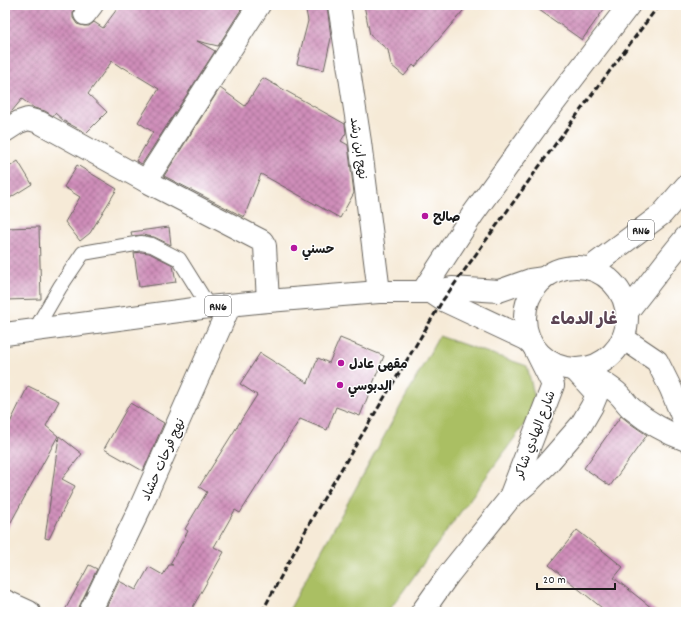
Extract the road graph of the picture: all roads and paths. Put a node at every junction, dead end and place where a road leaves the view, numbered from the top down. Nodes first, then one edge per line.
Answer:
1 (259, 5) edge
2 (339, 5) edge
3 (629, 5) edge
4 (5, 131) edge
5 (146, 181) junction
6 (686, 186) edge
7 (686, 237) edge
8 (590, 268) junction
9 (537, 279) junction
10 (427, 291) junction
11 (379, 292) junction
12 (268, 301) junction
13 (220, 306) junction
14 (627, 312) junction
15 (35, 330) junction
16 (5, 334) edge
17 (623, 338) junction
18 (533, 346) junction
19 (579, 369) junction
20 (686, 426) edge
21 (686, 440) edge
22 (510, 498) junction
23 (5, 601) edge
24 (29, 612) edge
25 (90, 612) edge
26 (422, 612) edge

1 - 5 street
2 - 11 street, نهج ابن رشد
3 - 10 street
4 - 5 street
5 - 12 street
6 - 8 street, RN6
7 - 14 street
8 - 9 street, RN6
8 - 14 street, RN6
9 - 10 street, RN6
9 - 18 street, RN6
10 - 11 street, RN6
10 - 18 street
11 - 12 street, RN6
12 - 13 street, RN6
13 - 15 street, RN6
13 - 15 lane
13 - 25 street, نهج فرحات حشاد
14 - 17 street, RN6
15 - 16 street, RN6
17 - 19 street, RN6
17 - 20 street
18 - 19 street
18 - 22 street, شارع الهادي شاكر
19 - 21 street
19 - 22 street, شارع الهادي شاكر
22 - 26 street, شارع الهادي شاكر
23 - 24 street

